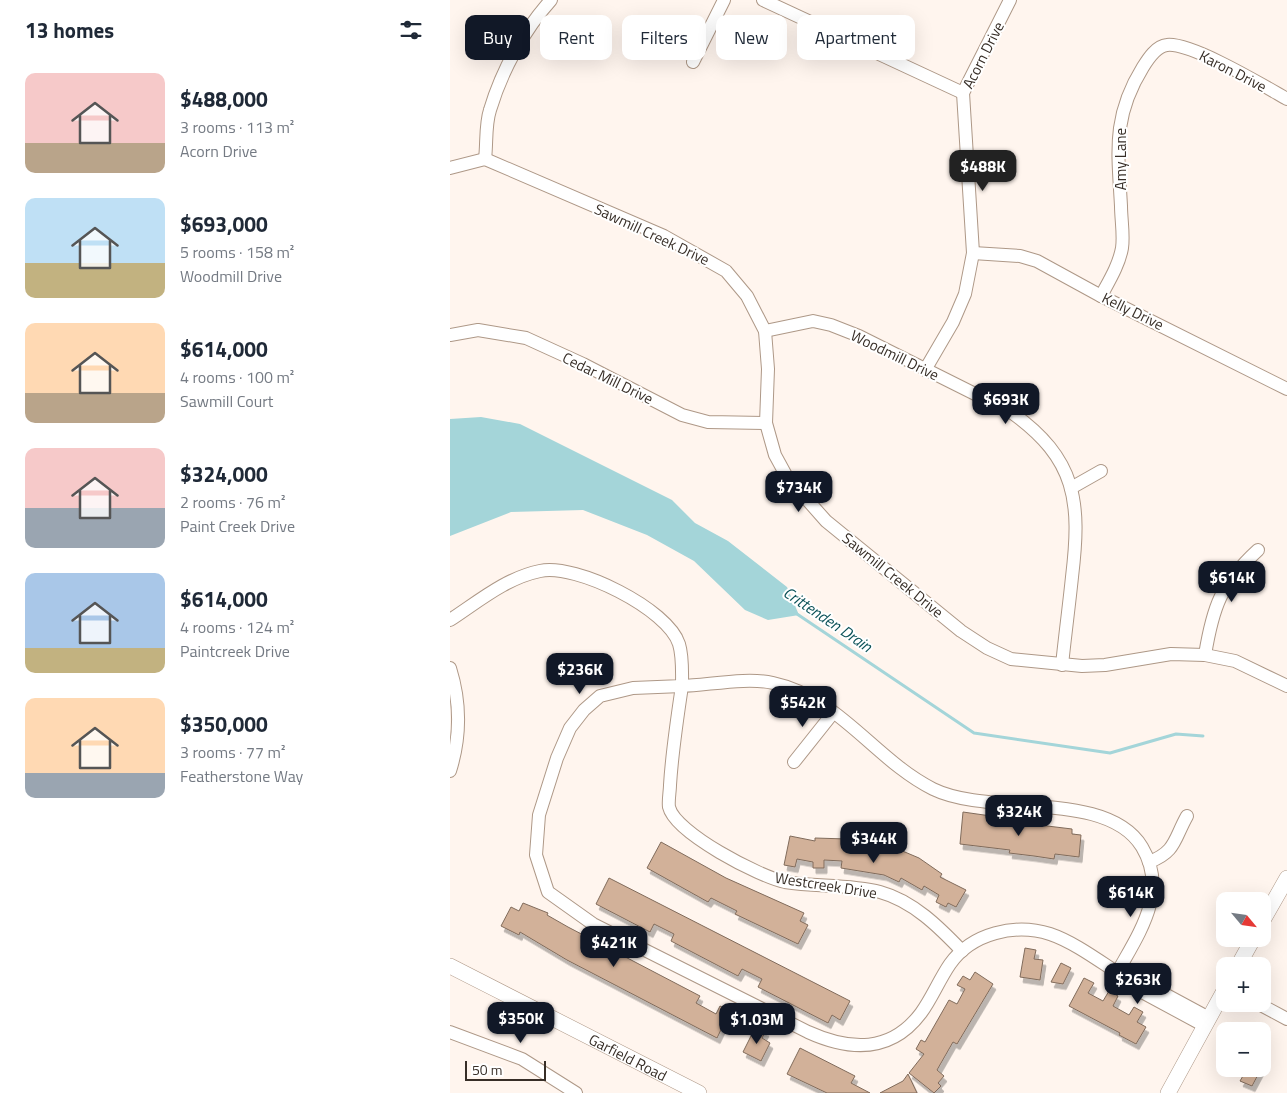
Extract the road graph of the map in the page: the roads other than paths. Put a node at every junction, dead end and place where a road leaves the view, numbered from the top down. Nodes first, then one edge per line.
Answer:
1 (552, 0) edge
2 (724, 0) edge
3 (763, 0) edge
4 (1010, 0) edge
5 (1178, 46) joint
6 (693, 62) dead end
7 (963, 93) junction
8 (1287, 99) edge
9 (485, 159) junction
10 (450, 168) edge
11 (973, 253) junction
12 (1102, 296) junction
13 (765, 331) junction
14 (450, 335) edge
15 (925, 370) junction
16 (1287, 389) edge
17 (766, 423) junction
18 (1101, 471) dead end
19 (1071, 488) junction
20 (1258, 550) dead end
21 (450, 620) edge
22 (1205, 655) junction
23 (1062, 665) junction
24 (450, 668) edge
25 (682, 686) junction
26 (1287, 686) edge
27 (834, 713) junction
28 (794, 762) dead end
29 (450, 771) edge
30 (1187, 816) dead end
31 (1149, 862) junction
32 (1287, 878) edge
33 (1271, 906) edge
34 (962, 951) junction
35 (450, 966) edge
36 (1117, 973) junction
37 (1216, 1006) edge
38 (1271, 1010) edge
39 (1287, 1019) edge
40 (1207, 1022) junction
41 (450, 1032) edge
42 (559, 1089) edge
43 (576, 1093) edge
44 (698, 1093) edge
45 (1168, 1093) edge

1 - 9 street
2 - 6 street
3 - 7 street
4 - 7 street, Acorn Drive
5 - 8 street, Karon Drive
5 - 12 street, Amy Lane
7 - 11 street, Acorn Drive
9 - 10 street
9 - 13 street, Sawmill Creek Drive
11 - 12 street, Kelly Drive
11 - 15 street, Acorn Drive
12 - 16 street, Kelly Drive
13 - 15 street, Woodmill Drive
13 - 17 street, Sawmill Creek Drive
14 - 17 street, Cedar Mill Drive
15 - 19 street, Woodmill Drive
17 - 23 street, Sawmill Creek Drive
18 - 19 street
19 - 23 street, Woodmill Drive
20 - 22 street
21 - 25 street
22 - 23 street, Sawmill Creek Drive
22 - 26 street, Sawmill Creek Drive
24 - 29 street
25 - 27 street
25 - 34 street, Westcreek Drive
25 - 34 street
27 - 28 street
27 - 31 street
30 - 31 street
31 - 36 street
32 - 33 street
34 - 36 street
35 - 44 street, Garfield Road
36 - 40 street
37 - 40 street
38 - 39 street
40 - 45 street
41 - 42 street
42 - 43 street

